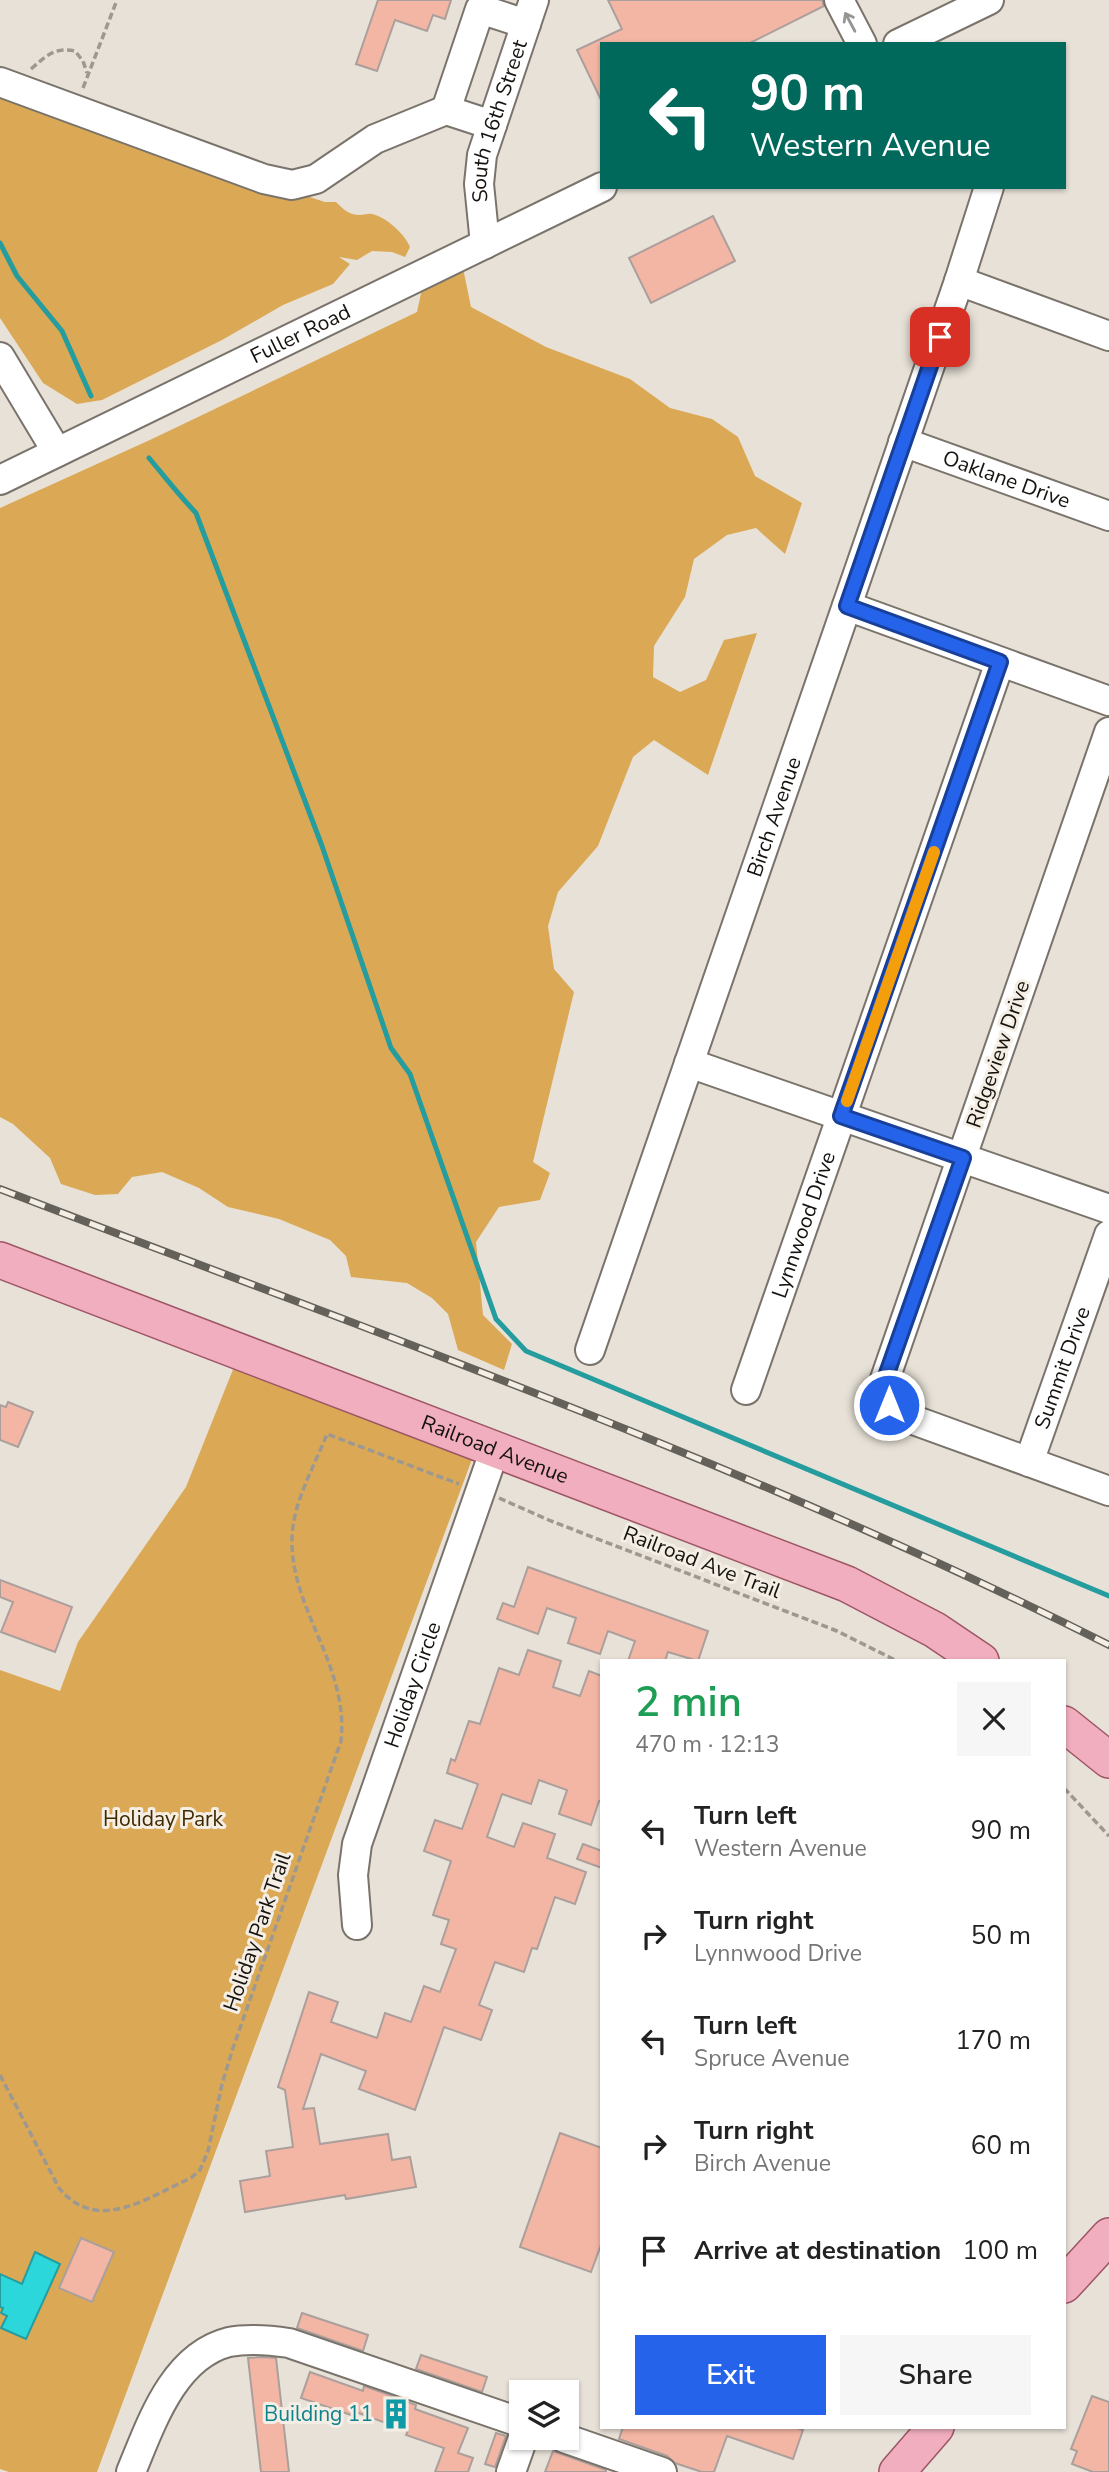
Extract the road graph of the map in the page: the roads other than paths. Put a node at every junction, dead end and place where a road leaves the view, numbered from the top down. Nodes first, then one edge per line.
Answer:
1 (839, 0) edge
2 (989, 0) edge
3 (530, 12) edge
4 (861, 42) edge
5 (902, 42) edge
6 (11, 86) edge
7 (446, 110) junction
8 (492, 125) junction
9 (600, 188) edge
10 (988, 189) edge
11 (485, 244) junction
12 (958, 283) junction
13 (1109, 336) edge
14 (0, 357) edge
15 (903, 442) junction
16 (57, 452) junction
17 (0, 480) edge
18 (1109, 516) edge
19 (847, 606) junction
20 (1000, 662) junction
21 (1109, 701) edge
22 (1109, 732) edge
23 (689, 1063) junction
24 (841, 1116) junction
25 (963, 1158) junction
26 (1109, 1209) edge
27 (1109, 1235) edge
28 (0, 1260) edge
29 (590, 1350) dead end
30 (746, 1390) dead end
31 (495, 1449) junction
32 (1029, 1462) junction
33 (1109, 1491) edge
34 (978, 1659) edge
35 (1066, 1726) edge
36 (1107, 1766) edge
37 (357, 1925) dead end
38 (1109, 2236) edge
39 (1066, 2284) edge
40 (509, 2419) edge
41 (934, 2429) edge
42 (579, 2443) edge
43 (519, 2450) edge
44 (131, 2472) edge
45 (511, 2472) edge
46 (662, 2472) edge
47 (897, 2472) edge

4 -> 1 street
2 - 5 street
3 - 7 street
3 - 8 street, South 16th Street
6 - 7 street
7 - 8 street
8 - 11 street, South 16th Street
9 - 11 street, Fuller Road
10 - 12 street, Birch Avenue
11 - 16 street, Fuller Road
12 - 13 street
12 - 15 street, Birch Avenue
14 - 16 street
15 - 18 street, Oaklane Drive
15 - 19 street, Birch Avenue
16 - 17 street, Fuller Road
19 - 20 street
19 - 23 street, Birch Avenue
20 - 21 street
20 - 24 street, Lynnwood Drive
22 - 25 street, Ridgeview Drive
23 - 24 street
23 - 29 street, Birch Avenue
24 - 25 street
24 - 30 street, Lynnwood Drive
25 - 26 street
25 - 32 street, Ridgeview Drive
27 - 32 street, Summit Drive
28 - 31 main road, Railroad Avenue
31 - 34 main road, Railroad Avenue
31 - 37 street, Holiday Circle
32 - 33 street
35 - 36 main road
38 - 39 main road
40 - 44 street
41 - 47 main road
42 - 46 street
43 - 45 street

